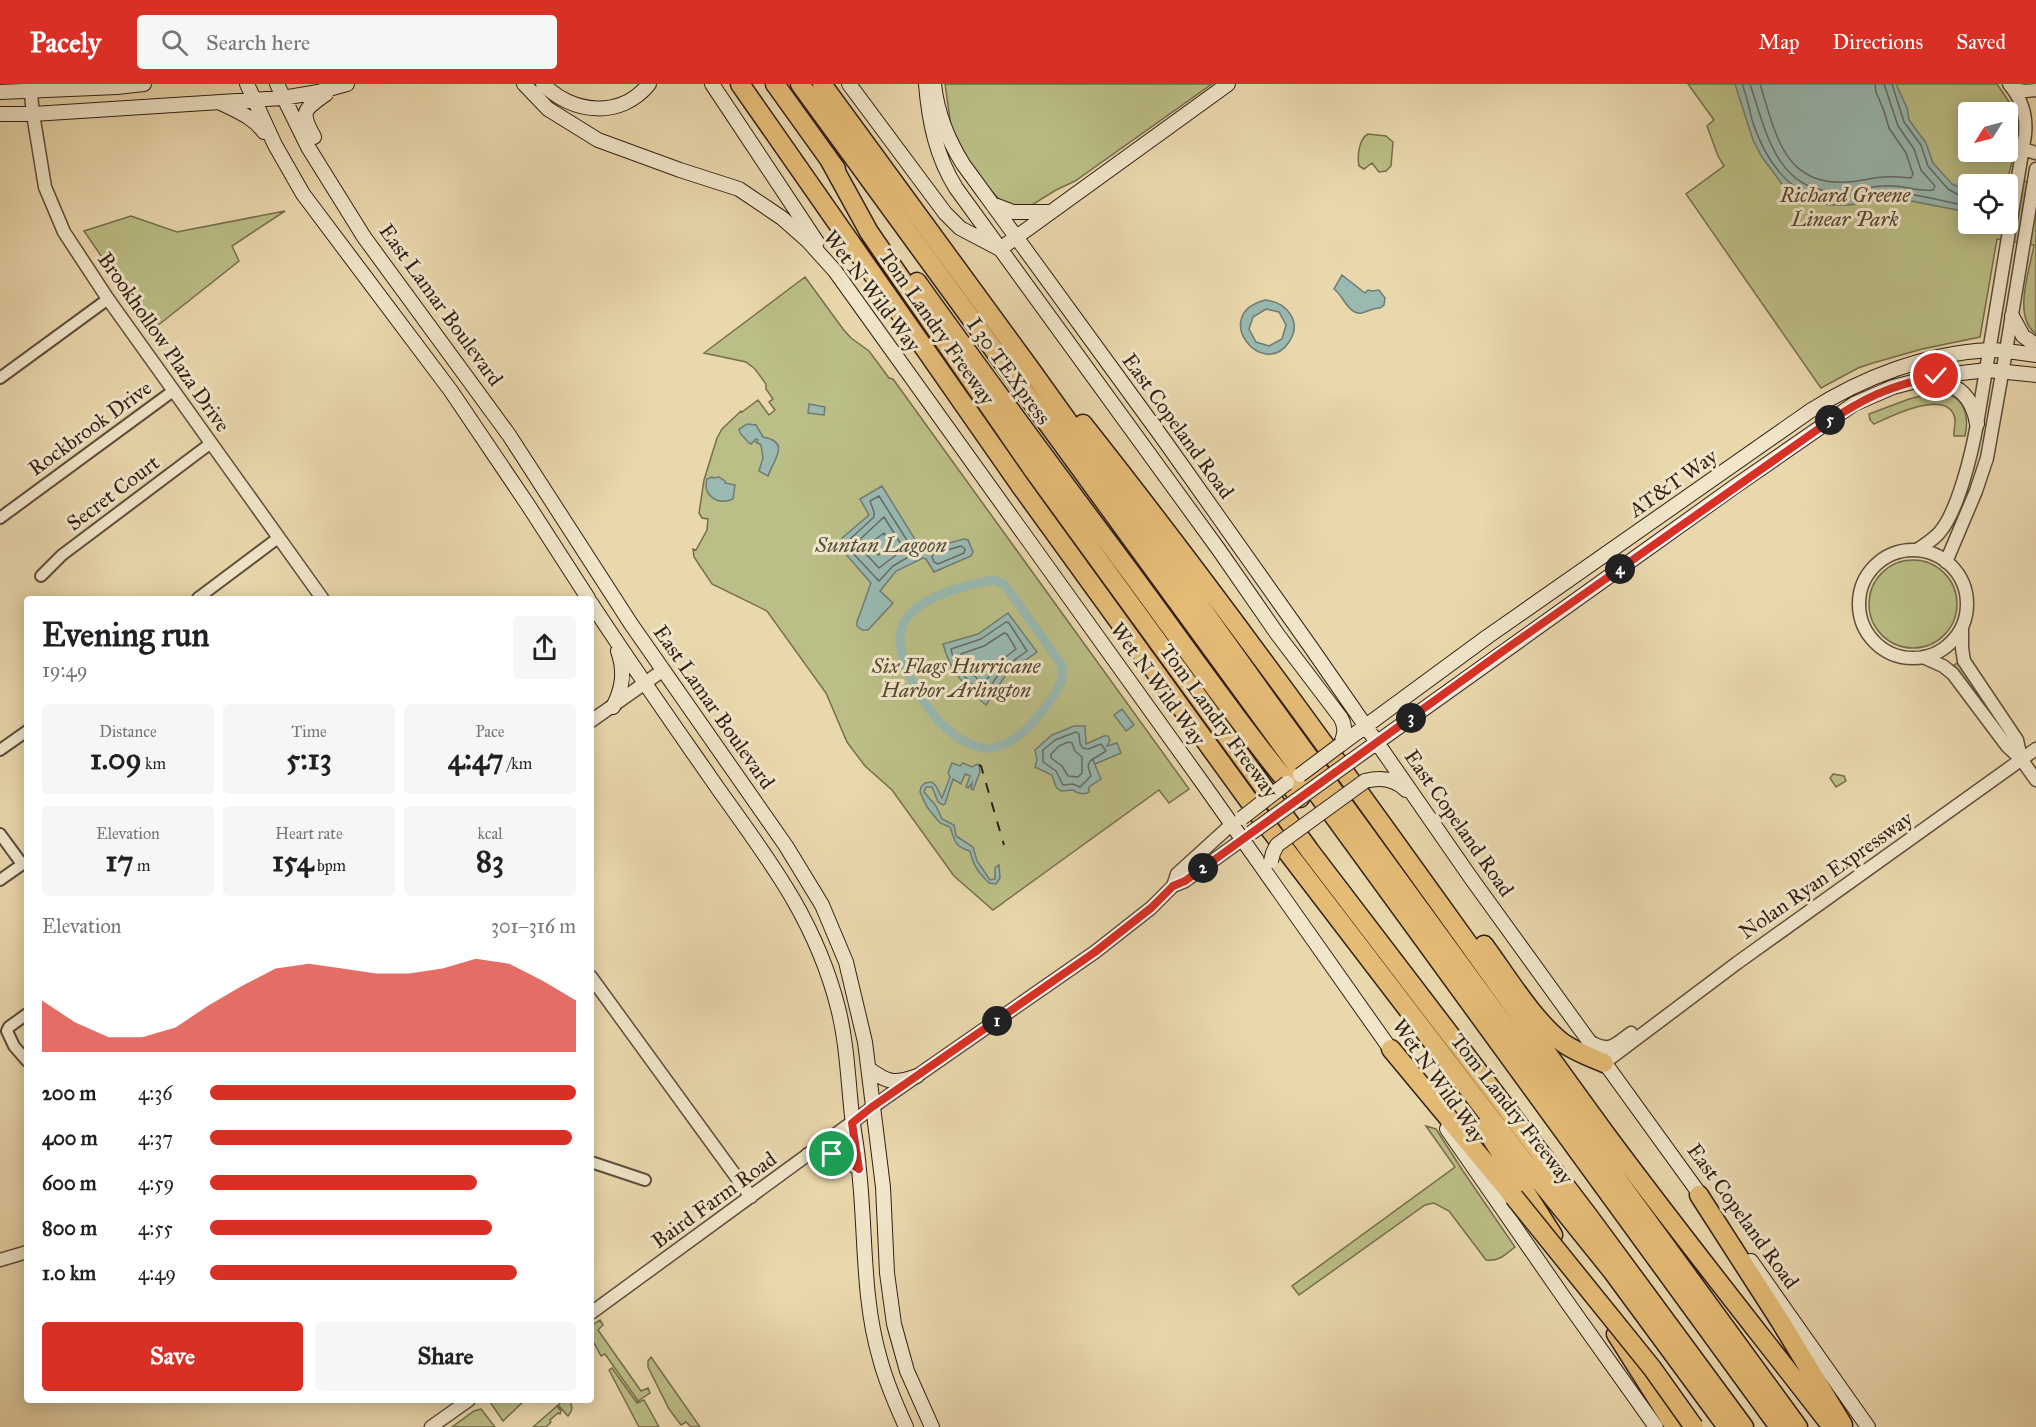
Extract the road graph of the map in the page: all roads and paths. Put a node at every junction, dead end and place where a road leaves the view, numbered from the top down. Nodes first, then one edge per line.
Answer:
1 (144, 84) edge
2 (247, 84) edge
3 (277, 84) edge
4 (524, 84) edge
5 (543, 84) edge
6 (649, 84) edge
7 (712, 84) edge
8 (740, 84) edge
9 (775, 84) edge
10 (792, 84) edge
11 (800, 84) edge
12 (822, 84) edge
13 (849, 84) edge
14 (926, 84) edge
15 (934, 84) edge
16 (1228, 84) edge
17 (341, 86) edge
18 (30, 87) edge
19 (2011, 87) edge
20 (2036, 90) edge
21 (0, 92) edge
22 (283, 98) junction
23 (254, 99) junction
24 (219, 102) junction
25 (0, 114) edge
26 (33, 114) junction
27 (275, 145) junction
28 (2023, 149) junction
29 (2036, 153) edge
30 (830, 160) junction
31 (2035, 175) edge
32 (332, 186) junction
33 (992, 204) junction
34 (1050, 212) junction
35 (1015, 237) junction
36 (1000, 249) junction
37 (835, 271) junction
38 (108, 299) junction
39 (2012, 316) junction
40 (2036, 345) edge
41 (1991, 350) junction
42 (2006, 351) junction
43 (2036, 355) edge
44 (1029, 367) junction
45 (1987, 370) junction
46 (2003, 370) junction
47 (2036, 375) edge
48 (0, 378) edge
49 (1908, 382) junction
50 (173, 391) junction
51 (1977, 424) junction
52 (211, 443) junction
53 (0, 518) edge
54 (279, 538) junction
55 (1917, 550) junction
56 (1946, 562) junction
57 (41, 576) dead end
58 (201, 596) edge
59 (321, 596) edge
60 (587, 596) edge
61 (1278, 601) junction
62 (594, 608) edge
63 (1263, 612) junction
64 (1962, 625) junction
65 (610, 632) junction
66 (1923, 657) junction
67 (662, 671) junction
68 (1213, 680) junction
69 (645, 684) junction
70 (613, 707) junction
71 (594, 719) edge
72 (1364, 726) junction
73 (24, 732) edge
74 (1376, 743) junction
75 (1340, 745) junction
76 (2036, 749) edge
77 (0, 750) edge
78 (2021, 759) junction
79 (2036, 780) edge
80 (1300, 786) junction
81 (1417, 800) junction
82 (1237, 821) junction
83 (0, 834) edge
84 (1247, 836) junction
85 (1402, 849) junction
86 (24, 862) edge
87 (24, 864) edge
88 (806, 876) junction
89 (0, 880) edge
90 (1173, 886) junction
91 (788, 887) junction
92 (1285, 900) junction
93 (594, 981) edge
94 (24, 1016) edge
95 (1654, 1024) junction
96 (1587, 1040) junction
97 (1391, 1049) junction
98 (24, 1058) edge
99 (1604, 1063) junction
100 (868, 1069) junction
101 (917, 1076) junction
102 (1465, 1084) junction
103 (872, 1107) junction
104 (852, 1123) junction
105 (808, 1155) junction
106 (594, 1163) edge
107 (859, 1169) junction
108 (645, 1180) dead end
109 (1699, 1195) junction
110 (751, 1197) junction
111 (24, 1253) edge
112 (0, 1260) edge
113 (1611, 1271) junction
114 (594, 1311) edge
115 (901, 1355) junction
116 (880, 1359) junction
117 (465, 1403) edge
118 (439, 1425) edge
119 (906, 1427) edge
120 (932, 1427) edge
121 (1656, 1427) edge
122 (1675, 1427) edge
123 (1694, 1427) edge
124 (1714, 1427) edge
125 (1727, 1427) edge
126 (1744, 1427) edge
127 (1779, 1427) edge
128 (1798, 1427) edge
129 (1832, 1427) edge
130 (1844, 1427) edge
131 (1868, 1427) edge

1 - 18 main road
2 - 23 main road, East Lamar Boulevard
3 - 22 main road, East Lamar Boulevard
4 - 37 main road, Wet N Wild Way
5 - 6 main road
7 - 37 main road
8 - 102 highway, Tom Landry Freeway
9 - 30 highway, I 30 TEXpress
10 - 68 highway, I 30 TEXpress
11 - 127 highway
12 - 44 highway, Tom Landry Freeway
13 - 36 main road
14 - 36 main road, East Copeland Road
15 - 33 main road, East Copeland Road
16 - 34 main road
17 - 22 main road
17 - 32 main road
18 - 21 main road
18 - 26 street, Brookhollow Plaza Drive
19 - 20 street
19 - 28 street
22 - 23 main road
22 - 32 main road, East Lamar Boulevard
23 - 24 main road
23 - 27 main road, East Lamar Boulevard
24 - 26 main road
24 - 27 main road
25 - 26 main road
26 - 38 street, Brookhollow Plaza Drive
27 - 60 main road, East Lamar Boulevard
28 - 29 street
28 - 41 street
30 - 68 highway, I 30 TEXpress
30 - 126 highway
31 - 39 street
32 - 67 main road, East Lamar Boulevard
33 - 34 main road
33 - 35 main road, East Copeland Road
34 - 35 main road
35 - 36 main road
35 - 61 main road, East Copeland Road
36 - 63 main road, East Copeland Road
37 - 82 main road, Wet N Wild Way
38 - 48 street
38 - 50 street, Brookhollow Plaza Drive
39 - 40 main road
39 - 42 street
41 - 42 main road, AT&T Way
41 - 45 street
41 - 72 main road, AT&T Way
42 - 43 main road, AT&T Way
42 - 46 street
44 - 85 highway
44 - 128 highway, Tom Landry Freeway
45 - 46 main road, AT&T Way
45 - 49 main road, AT&T Way
45 - 51 street
46 - 47 main road, AT&T Way
46 - 56 street
49 - 51 main road
49 - 74 main road, AT&T Way
50 - 52 street, Brookhollow Plaza Drive
50 - 53 street, Rockbrook Drive
51 - 55 street
52 - 54 street, Brookhollow Plaza Drive
52 - 57 street, Secret Court
54 - 58 street
54 - 59 street, Brookhollow Plaza Drive
55 - 56 street
55 - 66 street
56 - 64 street
61 - 63 main road
61 - 72 main road, East Copeland Road
62 - 65 main road, East Lamar Boulevard
63 - 75 main road, East Copeland Road
64 - 66 street
64 - 78 street
65 - 69 main road, East Lamar Boulevard
65 - 70 main road
66 - 78 street
67 - 69 street
67 - 88 main road, East Lamar Boulevard
68 - 80 highway
69 - 70 street
69 - 91 main road, East Lamar Boulevard
70 - 71 street
72 - 74 main road, East Copeland Road
72 - 75 main road, AT&T Way
73 - 77 street
74 - 80 main road, AT&T Way, bridge
74 - 81 main road, East Copeland Road
75 - 80 main road, AT&T Way, bridge
76 - 78 street, Nolan Ryan Expressway
78 - 79 street
78 - 95 street, Nolan Ryan Expressway
80 - 82 main road, bridge
80 - 84 main road, bridge
81 - 92 main road, bridge
81 - 96 main road, East Copeland Road
82 - 84 main road, Wet N Wild Way
82 - 90 street
83 - 86 street
84 - 90 street
84 - 92 main road, Wet N Wild Way
85 - 99 highway
85 - 129 highway
87 - 89 street
88 - 91 main road
88 - 100 main road, East Lamar Boulevard
90 - 101 street, Baird Farm Road
91 - 104 main road, East Lamar Boulevard
92 - 97 main road, Wet N Wild Way
93 - 110 street
94 - 98 street
95 - 96 street, Nolan Ryan Expressway
95 - 99 street, Nolan Ryan Expressway
96 - 99 main road, East Copeland Road
97 - 121 main road, Wet N Wild Way
97 - 123 highway, bridge
99 - 109 main road, East Copeland Road
100 - 101 main road
100 - 103 main road, East Lamar Boulevard
101 - 103 street, Baird Farm Road
102 - 113 highway, Tom Landry Freeway
102 - 122 highway
103 - 104 street, Baird Farm Road
103 - 115 main road, East Lamar Boulevard
104 - 105 street, Baird Farm Road
104 - 107 main road, East Lamar Boulevard
105 - 107 main road
105 - 110 street, Baird Farm Road
106 - 108 street
107 - 116 main road, East Lamar Boulevard
109 - 130 highway
109 - 131 main road, East Copeland Road
110 - 114 street, Baird Farm Road
111 - 112 street
113 - 124 highway
113 - 125 highway, Tom Landry Freeway
115 - 116 main road
115 - 120 main road, East Lamar Boulevard
116 - 119 main road, East Lamar Boulevard
117 - 118 street

